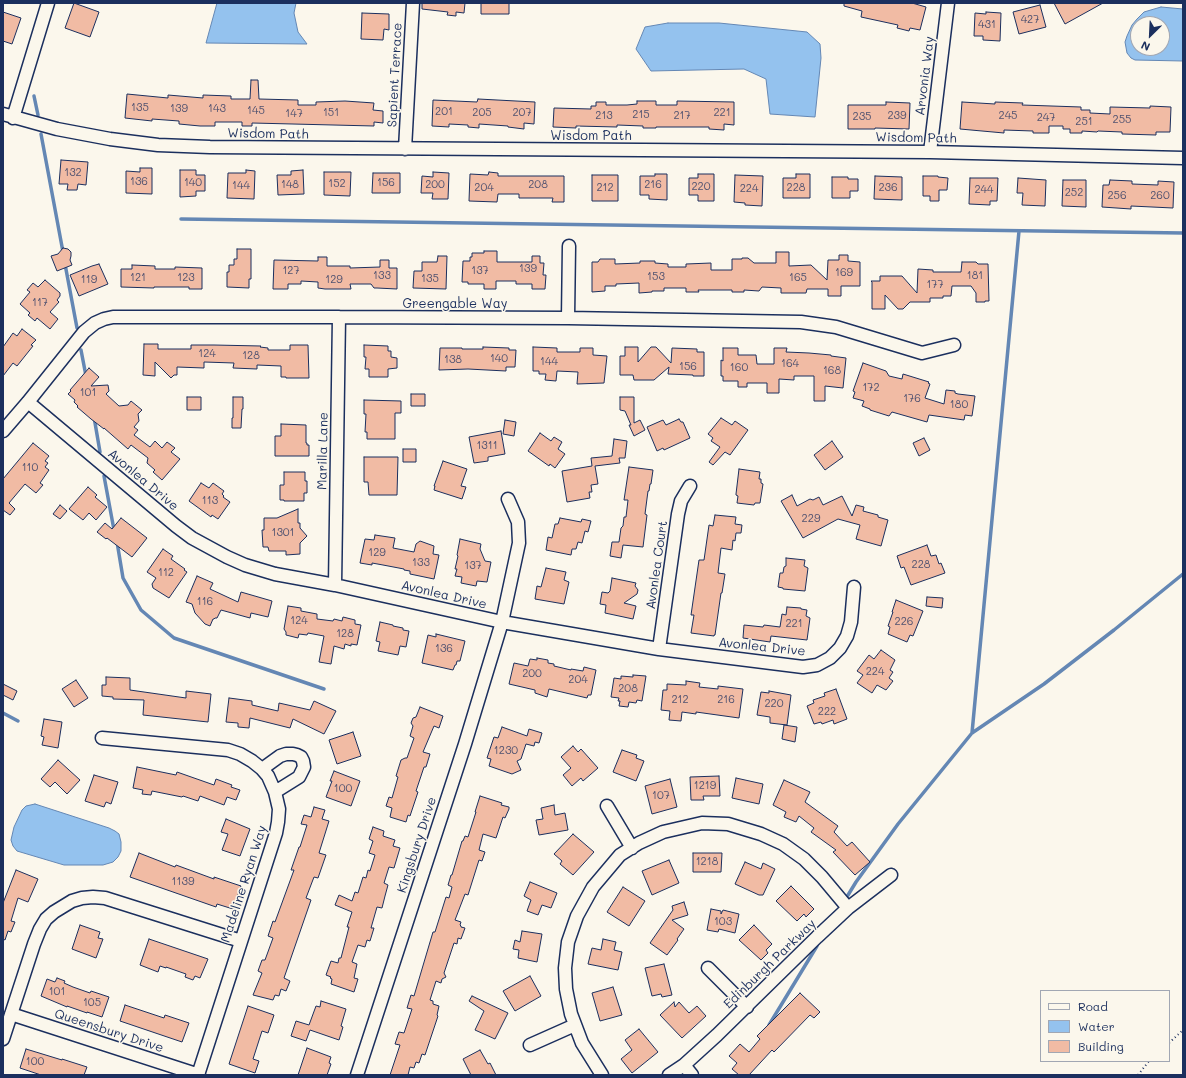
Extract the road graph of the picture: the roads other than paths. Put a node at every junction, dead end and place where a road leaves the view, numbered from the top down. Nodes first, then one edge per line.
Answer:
1 (48, 3) edge
2 (413, 3) edge
3 (948, 3) edge
4 (8, 116) edge
5 (405, 149) junction
6 (930, 152) junction
7 (1183, 158) edge
8 (569, 246) dead end
9 (339, 317) junction
10 (568, 318) junction
11 (954, 345) dead end
12 (28, 402) junction
13 (3, 431) edge
14 (690, 486) dead end
15 (508, 499) dead end
16 (335, 585) junction
17 (854, 587) dead end
18 (502, 622) junction
19 (659, 649) junction
20 (102, 738) dead end
21 (262, 769) junction
22 (275, 792) junction
23 (607, 806) dead end
24 (632, 848) junction
25 (891, 875) dead end
26 (848, 908) junction
27 (241, 941) junction
28 (708, 968) dead end
29 (747, 1006) junction
30 (11, 1014) junction
31 (575, 1025) junction
32 (3, 1039) edge
33 (530, 1045) dead end
34 (684, 1064) junction
35 (198, 1075) edge
36 (357, 1075) edge
37 (602, 1075) edge
38 (669, 1075) edge
39 (692, 1075) edge

1 - 4 street
2 - 5 street, Sapient Terrace
3 - 6 street, Arvonia Way
4 - 5 street, Wisdom Path
5 - 6 street, Wisdom Path
6 - 7 street, Wisdom Path
8 - 10 street
9 - 10 street, Greengable Way
9 - 12 street, Greengable Way
9 - 16 street, Marilla Lane
10 - 11 street, Greengable Way
12 - 13 street, Greengable Way
12 - 16 street, Avonlea Drive
14 - 19 street, Avonlea Court
15 - 18 street, Kingsbury Drive
16 - 18 street, Avonlea Drive
17 - 19 street, Avonlea Drive
18 - 19 street, Avonlea Drive
18 - 36 street, Kingsbury Drive
20 - 21 street, Madeline Ryan Way
21 - 22 street, Madeline Ryan Way
21 - 22 street
22 - 27 street, Madeline Ryan Way
23 - 24 street
24 - 26 street
24 - 31 street
25 - 26 street, Edinburgh Parkway
26 - 29 street, Edinburgh Parkway
27 - 30 street
27 - 35 street, Madeline Ryan Way
28 - 29 street
29 - 34 street, Edinburgh Parkway
30 - 32 street
30 - 35 street, Queensbury Drive
31 - 33 street
31 - 37 street
34 - 38 street, Edinburgh Parkway
34 - 39 street

